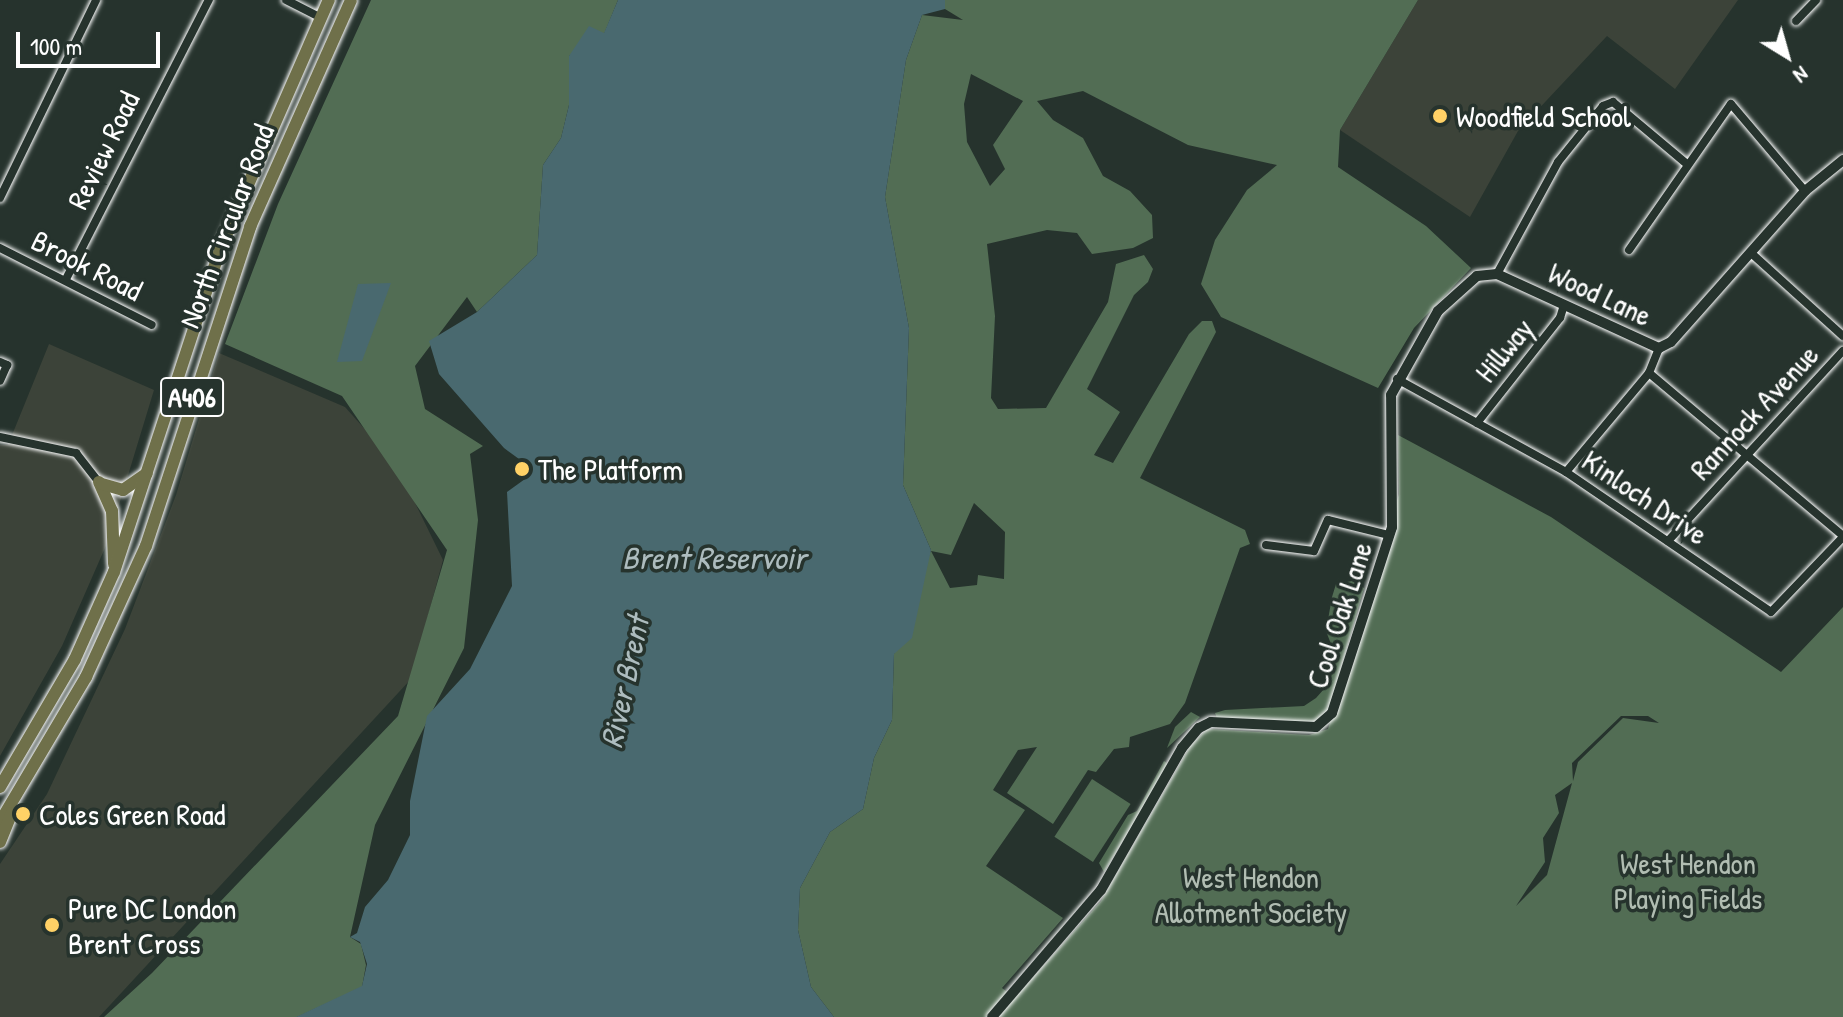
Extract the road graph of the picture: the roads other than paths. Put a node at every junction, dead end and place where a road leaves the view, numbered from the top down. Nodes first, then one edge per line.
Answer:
1 (96, 0) edge
2 (209, 0) edge
3 (286, 0) edge
4 (329, 0) edge
5 (351, 0) edge
6 (1816, 0) edge
7 (321, 18) junction
8 (1796, 21) dead end
9 (1843, 160) edge
10 (1687, 164) junction
11 (1805, 191) junction
12 (0, 198) edge
13 (0, 248) edge
14 (1629, 250) dead end
15 (1751, 253) junction
16 (1497, 274) junction
17 (66, 279) junction
18 (1564, 305) junction
19 (152, 325) dead end
20 (1843, 336) edge
21 (1659, 348) junction
22 (1843, 351) edge
23 (0, 362) edge
24 (1649, 373) junction
25 (1397, 379) junction
26 (0, 381) edge
27 (1477, 423) junction
28 (0, 437) edge
29 (1746, 455) junction
30 (150, 469) junction
31 (1566, 472) junction
32 (99, 482) junction
33 (1389, 535) junction
34 (1843, 536) edge
35 (1668, 541) junction
36 (1266, 545) dead end
37 (114, 572) junction
38 (23, 750) junction
39 (0, 778) edge
40 (0, 787) edge
41 (23, 788) junction
42 (0, 822) edge
43 (0, 842) edge
44 (992, 1017) edge

1 - 12 street
2 - 17 street, Review Road
3 - 7 street
4 - 7 highway, North Circular Road / A406
5 - 41 highway, North Circular Road / A406
6 - 8 street
7 - 30 highway, North Circular Road / A406
9 - 11 street, Wood Lane
10 - 11 street
10 - 14 street
10 - 16 street
11 - 15 street, Wood Lane
13 - 17 street, Brook Road
15 - 20 street
15 - 21 street, Wood Lane
16 - 18 street, Wood Lane
16 - 25 street, Cool Oak Lane
17 - 19 street, Brook Road
18 - 21 street, Wood Lane
18 - 27 street, Hillway
21 - 24 street
22 - 29 street, Rannock Avenue
23 - 26 street
24 - 29 street
24 - 31 street
25 - 27 street, Kinloch Drive
25 - 33 street, Cool Oak Lane
27 - 31 street, Kinloch Drive
28 - 32 street
29 - 34 street
29 - 35 street, Rannock Avenue
30 - 32 highway
30 - 37 highway, North Circular Road / A406
31 - 35 street, Kinloch Drive
32 - 37 highway
33 - 36 street
33 - 44 street, Cool Oak Lane
34 - 35 street, Kinloch Drive
37 - 38 highway, North Circular Road / A406
38 - 39 highway, A406
38 - 40 highway, North Circular Road / A406
41 - 42 highway, North Circular Road / A406
41 - 43 highway, A406

